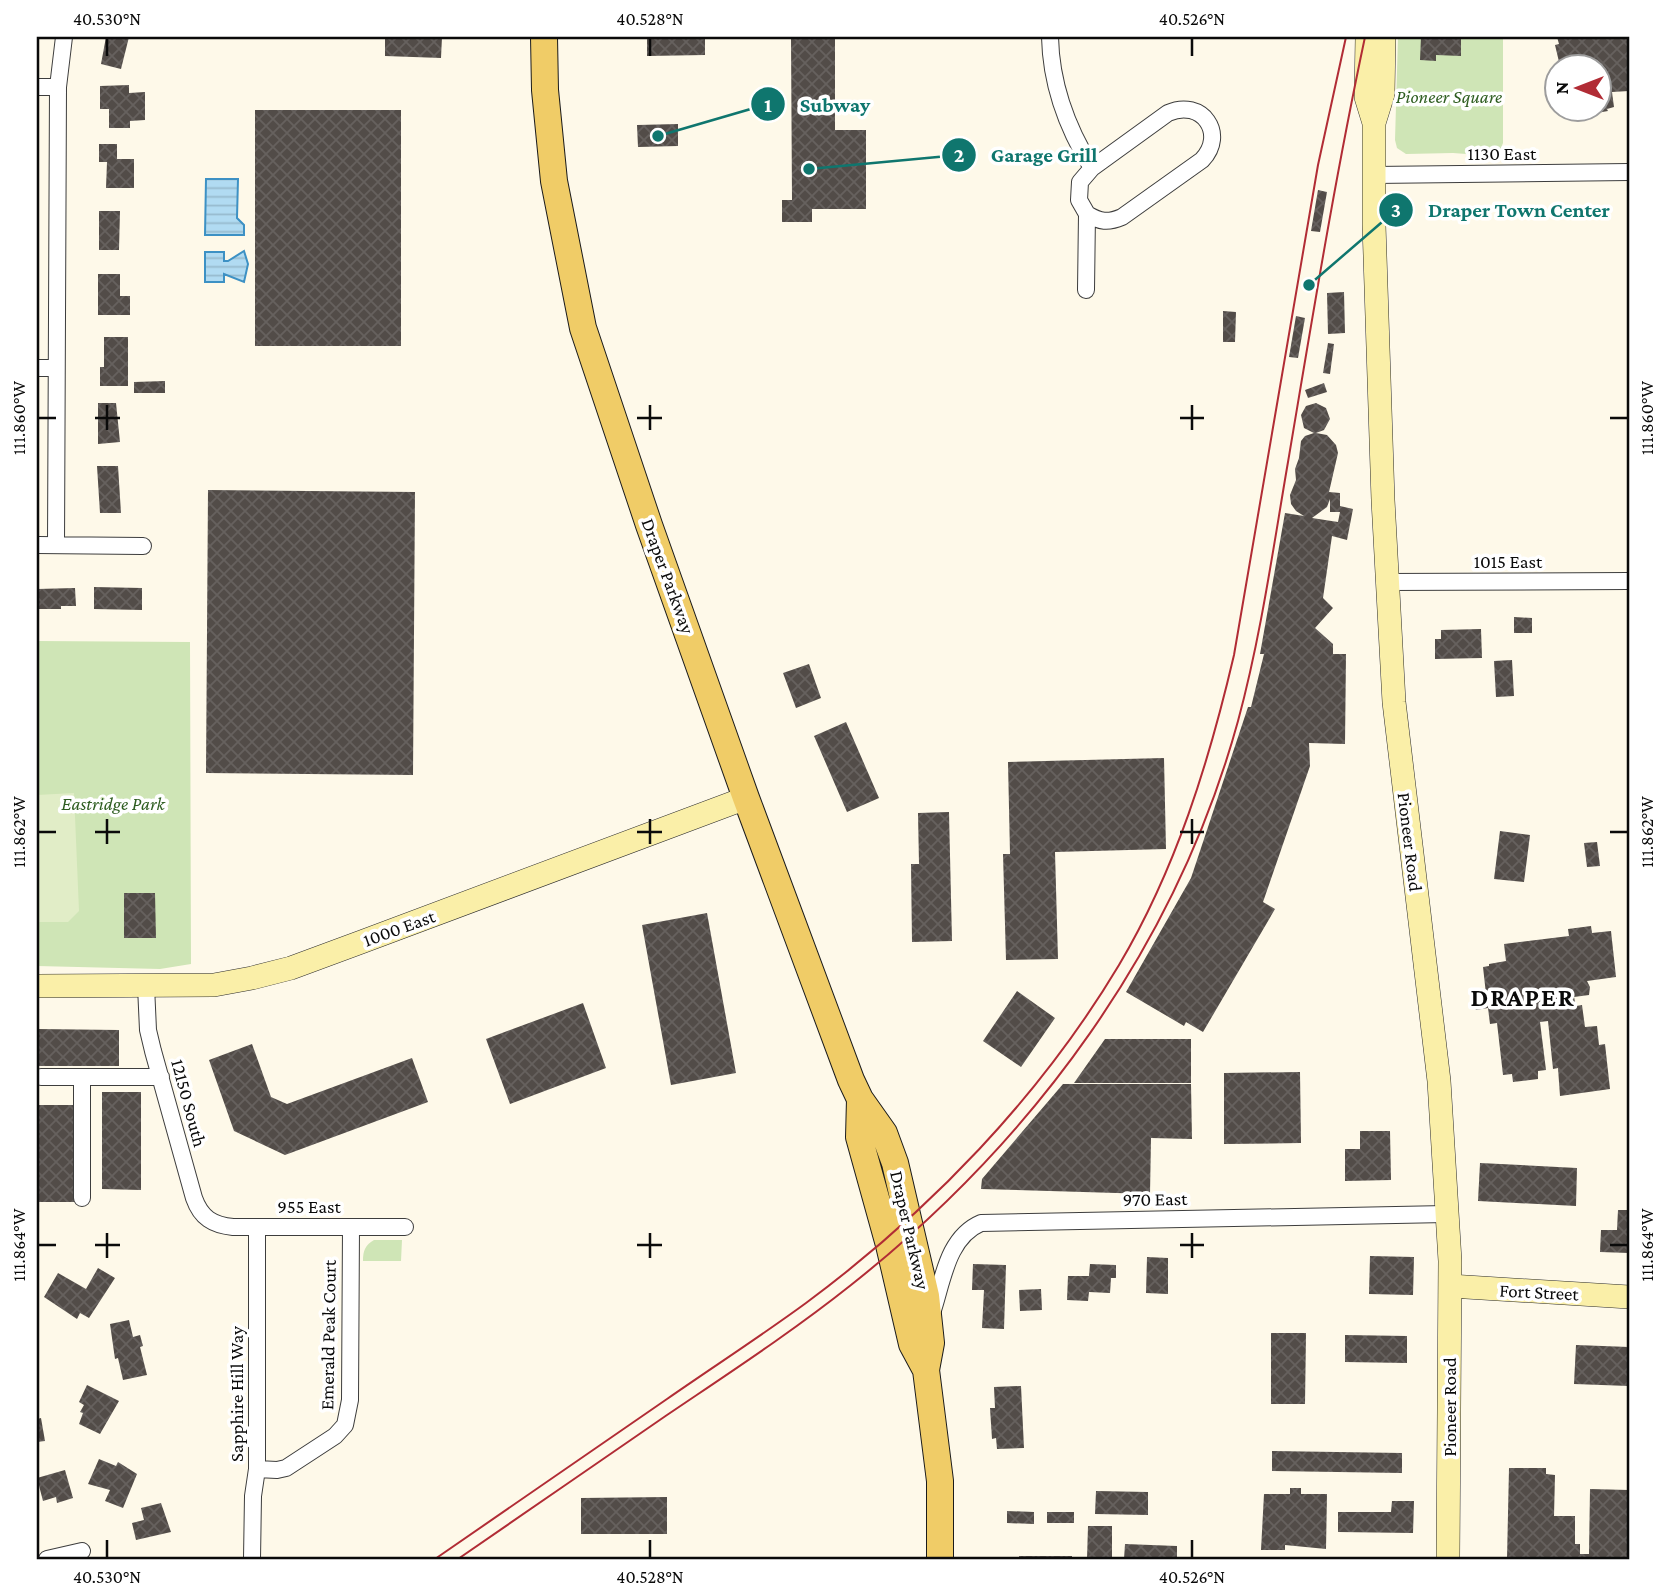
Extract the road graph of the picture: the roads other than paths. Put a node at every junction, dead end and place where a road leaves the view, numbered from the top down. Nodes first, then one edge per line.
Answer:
1 (64, 37) edge
2 (544, 37) edge
3 (1050, 37) edge
4 (1367, 37) edge
5 (1384, 37) edge
6 (37, 87) edge
7 (58, 87) junction
8 (1374, 123) junction
9 (1092, 168) junction
10 (1629, 172) edge
11 (1374, 175) junction
12 (1087, 214) junction
13 (1086, 290) dead end
14 (37, 368) edge
15 (56, 368) junction
16 (37, 545) edge
17 (56, 545) junction
18 (143, 546) dead end
19 (1386, 582) junction
20 (1629, 582) edge
21 (746, 798) junction
22 (37, 986) edge
23 (146, 986) junction
24 (41, 1076) dead end
25 (82, 1076) junction
26 (161, 1077) junction
27 (860, 1099) junction
28 (82, 1198) dead end
29 (1446, 1214) junction
30 (213, 1223) joint
31 (351, 1227) junction
32 (405, 1227) dead end
33 (257, 1228) junction
34 (1450, 1286) junction
35 (1629, 1297) edge
36 (929, 1323) junction
37 (926, 1370) junction
38 (257, 1469) junction
39 (82, 1551) dead end
40 (47, 1559) edge
41 (253, 1559) edge
42 (940, 1559) edge
43 (1448, 1559) edge

1 - 7 street
2 - 21 main road, Draper Parkway
3 - 9 street
4 - 8 street, Pioneer Road
5 - 8 street, Pioneer Road
6 - 7 street
7 - 15 street
8 - 11 street, Pioneer Road
9 - 12 street
9 - 12 street
10 - 11 street, 1130 East
11 - 19 street, Pioneer Road
12 - 13 street
14 - 15 street
15 - 17 street
16 - 17 street
17 - 18 street
19 - 20 street, 1015 East
19 - 29 street, Pioneer Road
21 - 23 street, 1000 East
21 - 27 main road, Draper Parkway
22 - 23 street, 1000 East
23 - 26 street, 12150 South
24 - 25 street
25 - 26 street
25 - 28 street
26 - 30 street, 12150 South
27 - 36 main road, Draper Parkway
27 - 37 main road, Draper Parkway
29 - 34 street, Pioneer Road
29 - 36 street, 970 East
30 - 33 street, 955 East
31 - 32 street, 955 East
31 - 33 street, 955 East
31 - 38 street, Emerald Peak Court
33 - 38 street, Sapphire Hill Way
34 - 35 street, Fort Street
34 - 43 street, Pioneer Road
36 - 37 main road, Draper Parkway
37 - 42 main road, Draper Parkway
38 - 41 street, Sapphire Hill Way
39 - 40 street

